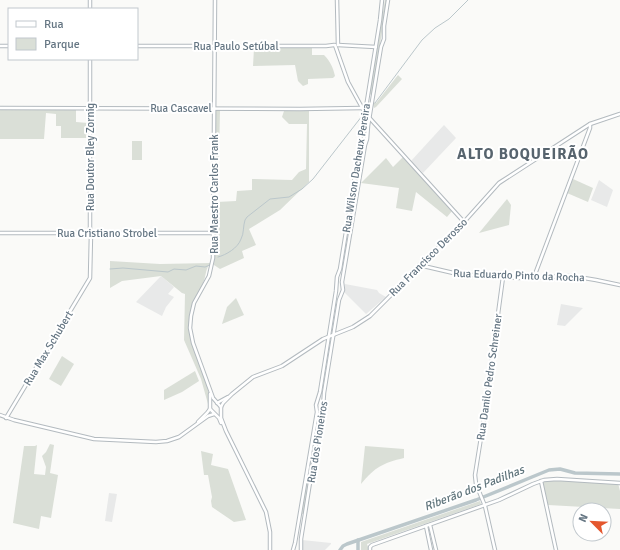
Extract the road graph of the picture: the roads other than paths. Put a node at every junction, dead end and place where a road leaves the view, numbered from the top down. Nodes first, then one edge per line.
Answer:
1 (215, 0) edge
2 (337, 0) edge
3 (382, 0) edge
4 (388, 0) edge
5 (138, 46) edge
6 (215, 46) junction
7 (337, 46) junction
8 (376, 47) junction
9 (90, 60) edge
10 (368, 97) junction
11 (372, 97) junction
12 (366, 105) junction
13 (362, 107) junction
14 (0, 108) edge
15 (90, 108) junction
16 (214, 108) junction
17 (365, 113) junction
18 (620, 114) edge
19 (369, 118) junction
20 (373, 122) junction
21 (368, 124) junction
22 (590, 124) junction
23 (358, 161) junction
24 (362, 162) junction
25 (464, 222) junction
26 (0, 233) edge
27 (91, 233) junction
28 (214, 233) junction
29 (345, 236) junction
30 (350, 236) junction
31 (344, 242) junction
32 (349, 243) junction
33 (419, 265) junction
34 (502, 276) junction
35 (534, 277) junction
36 (90, 278) joint
37 (620, 286) edge
38 (334, 308) junction
39 (338, 309) junction
40 (334, 334) junction
41 (329, 336) junction
42 (324, 368) junction
43 (328, 369) junction
44 (207, 380) junction
45 (232, 394) junction
46 (217, 402) junction
47 (210, 405) junction
48 (210, 409) junction
49 (221, 409) junction
50 (215, 414) junction
51 (0, 415) edge
52 (316, 417) junction
53 (320, 417) junction
54 (6, 418) junction
55 (196, 424) junction
56 (226, 431) junction
57 (541, 481) junction
58 (620, 484) edge
59 (484, 507) junction
60 (300, 513) junction
61 (305, 514) junction
62 (299, 519) junction
63 (304, 520) junction
64 (430, 525) junction
65 (426, 526) junction
66 (270, 550) edge
67 (293, 550) edge
68 (300, 550) edge
69 (370, 550) edge
70 (431, 550) edge
71 (436, 550) edge
72 (495, 550) edge
73 (556, 550) edge

1 - 6 main road, Rua Maestro Carlos Frank
2 - 7 main road
3 - 8 main road, Rua Wilson Dacheux Pereira
4 - 11 main road, Rua Wilson Dacheux Pereira
5 - 6 main road, Rua Paulo Setúbal
6 - 7 main road, Rua Paulo Setúbal
6 - 16 main road, Rua Maestro Carlos Frank
7 - 8 main road, Rua Paulo Setúbal
7 - 13 main road
8 - 10 main road, Rua Wilson Dacheux Pereira
9 - 15 main road, Rua Doutor Bley Zornig
10 - 11 main road
10 - 12 main road, Rua Wilson Dacheux Pereira
11 - 19 main road, Rua Wilson Dacheux Pereira
12 - 13 main road, Rua Cascavel
12 - 17 main road, Rua Wilson Dacheux Pereira
13 - 16 main road, Rua Cascavel
13 - 17 main road
14 - 15 main road, Rua Cascavel
15 - 16 main road, Rua Cascavel
15 - 27 main road, Rua Doutor Bley Zornig
16 - 28 main road, Rua Maestro Carlos Frank
17 - 19 main road
17 - 23 main road, Rua Wilson Dacheux Pereira
18 - 22 main road, Rua Francisco Derosso
19 - 20 main road
19 - 21 main road, Rua Wilson Dacheux Pereira
20 - 21 main road
20 - 25 main road
21 - 24 main road, Rua Wilson Dacheux Pereira
22 - 25 main road, Rua Francisco Derosso
22 - 35 main road
23 - 24 main road
23 - 29 main road, Rua Wilson Dacheux Pereira
24 - 30 main road, Rua Wilson Dacheux Pereira
25 - 33 main road, Rua Francisco Derosso
26 - 27 main road, Rua Cristiano Strobel
27 - 28 main road, Rua Cristiano Strobel
27 - 36 main road, Rua Doutor Bley Zornig
28 - 44 main road, Rua Maestro Carlos Frank
29 - 30 main road
29 - 31 main road, Rua Wilson Dacheux Pereira
30 - 32 main road, Rua Wilson Dacheux Pereira
31 - 32 main road
31 - 38 main road, Rua Wilson Dacheux Pereira
32 - 39 main road, Rua Wilson Dacheux Pereira
33 - 34 main road, Rua Eduardo Pinto da Rocha
33 - 40 main road, Rua Francisco Derosso
34 - 35 main road, Rua Eduardo Pinto da Rocha
34 - 59 main road, Rua Danilo Pedro Schreiner
35 - 37 main road, Rua Eduardo Pinto da Rocha
36 - 54 main road, Rua Max Schubert
38 - 39 main road
38 - 41 main road, Rua Wilson Dacheux Pereira
39 - 40 main road, Rua Wilson Dacheux Pereira
40 - 41 main road, Rua Francisco Derosso
40 - 43 main road, Rua dos Pioneiros
41 - 42 main road, Rua dos Pioneiros
41 - 45 main road, Rua Francisco Derosso
42 - 43 main road
42 - 52 main road, Rua dos Pioneiros
43 - 53 main road, Rua dos Pioneiros
44 - 46 main road, Rua Maestro Carlos Frank
44 - 47 main road, Rua Maestro Carlos Frank
45 - 46 main road, Rua Francisco Derosso
45 - 49 main road, Rua Francisco Derosso
46 - 47 main road
46 - 49 main road
47 - 48 main road
48 - 50 main road
48 - 55 main road
49 - 50 main road
49 - 56 main road
50 - 55 main road
50 - 56 main road
51 - 54 main road
52 - 53 main road
52 - 60 main road, Rua dos Pioneiros
53 - 61 main road, Rua dos Pioneiros
54 - 55 main road
56 - 66 main road
57 - 58 main road
57 - 59 main road
57 - 73 main road
59 - 64 main road
59 - 72 main road
60 - 61 main road
60 - 62 main road, Rua dos Pioneiros
61 - 63 main road, Rua dos Pioneiros
62 - 63 main road
62 - 67 main road, Rua dos Pioneiros
63 - 68 main road, Rua dos Pioneiros
64 - 65 main road
64 - 71 main road
65 - 69 main road
65 - 70 main road

